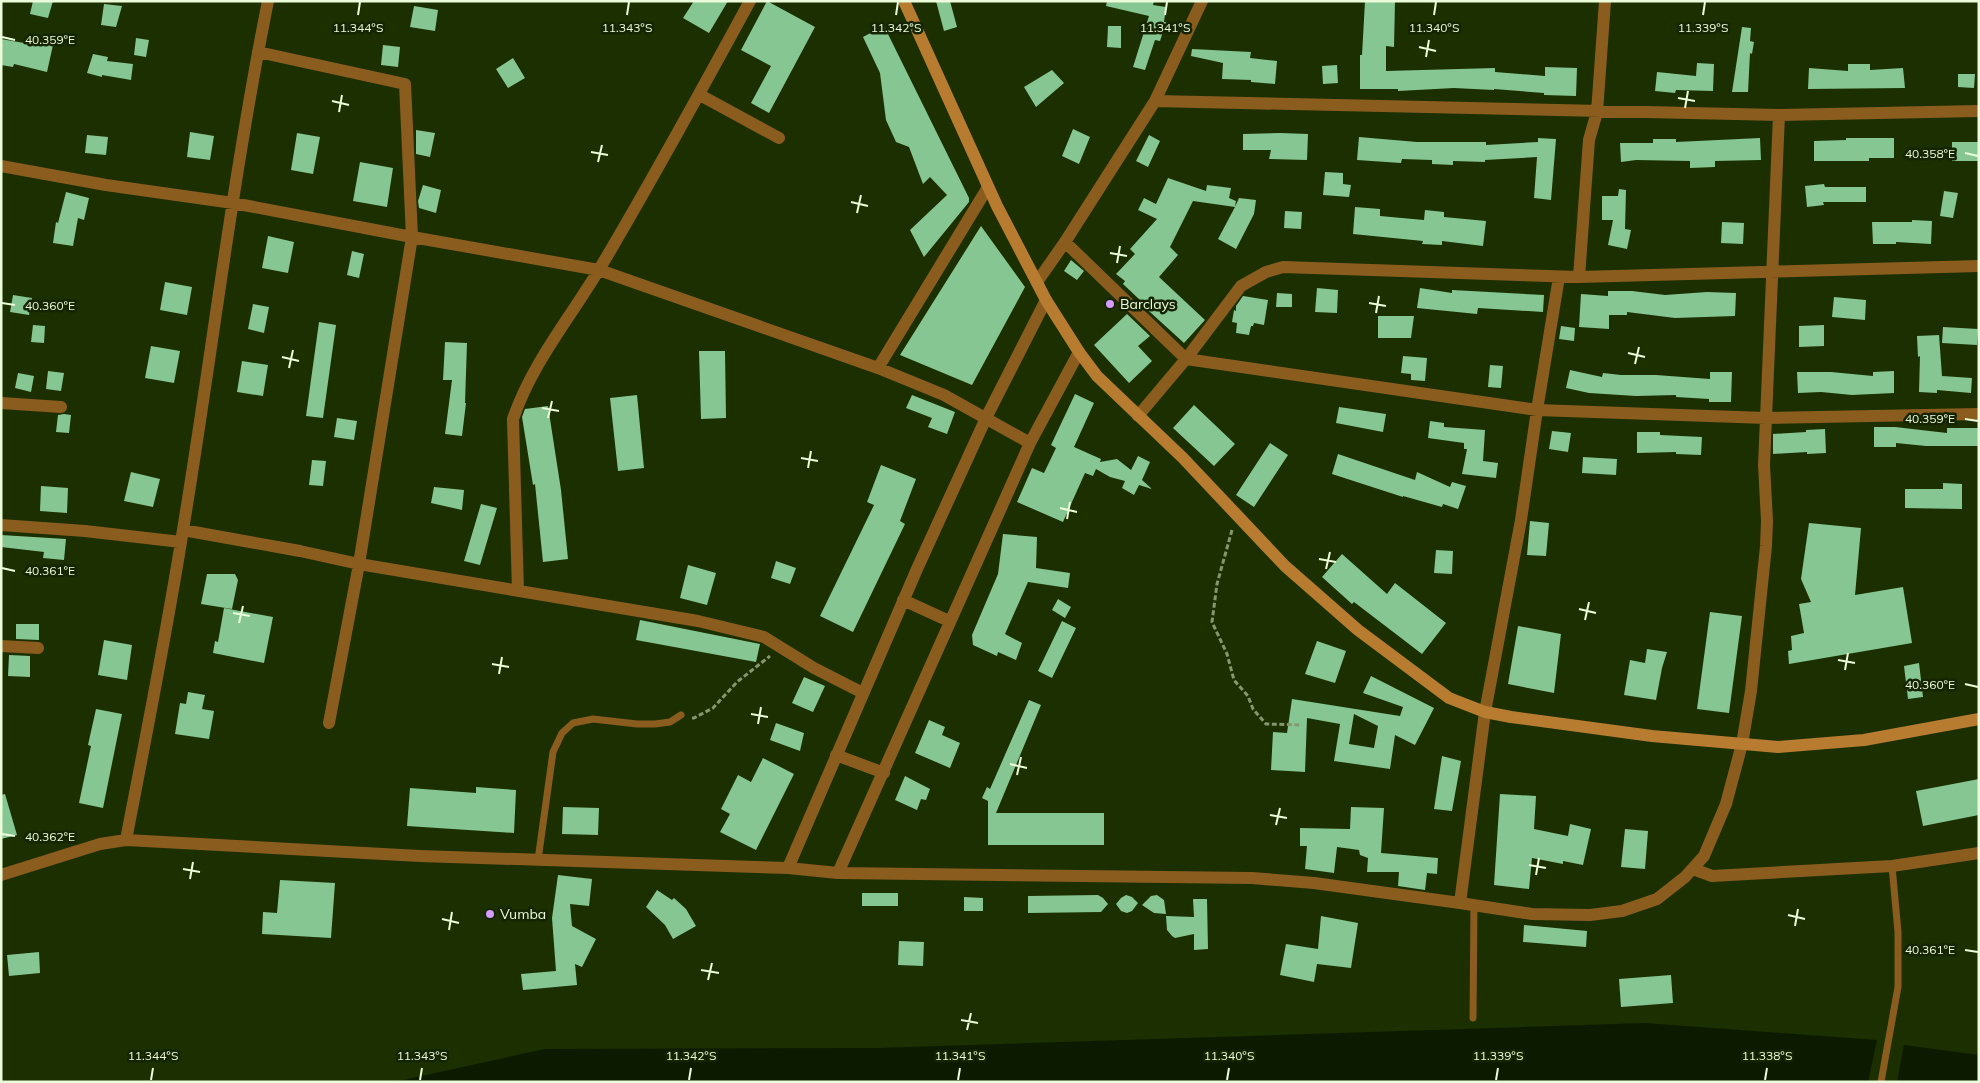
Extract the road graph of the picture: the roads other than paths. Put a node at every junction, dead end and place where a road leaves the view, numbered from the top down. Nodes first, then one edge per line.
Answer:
1 (268, 1) edge
2 (750, 1) edge
3 (904, 1) edge
4 (1202, 1) edge
5 (1605, 1) edge
6 (258, 52) junction
7 (700, 95) junction
8 (1155, 101) junction
9 (1979, 111) edge
10 (1597, 112) junction
11 (1779, 115) junction
12 (779, 138) dead end
13 (1, 166) edge
14 (988, 187) junction
15 (234, 203) junction
16 (412, 237) junction
17 (1065, 242) junction
18 (1979, 266) edge
19 (599, 270) junction
20 (1772, 273) junction
21 (1559, 276) junction
22 (1579, 277) junction
23 (1037, 282) junction
24 (1046, 300) junction
25 (1079, 352) junction
26 (1186, 359) junction
27 (878, 368) junction
28 (1, 403) edge
29 (61, 407) dead end
30 (1537, 410) junction
31 (1979, 414) edge
32 (1138, 416) junction
33 (986, 418) junction
34 (1766, 418) junction
35 (1030, 443) junction
36 (1, 525) edge
37 (182, 536) junction
38 (359, 564) junction
39 (518, 590) junction
40 (904, 600) junction
41 (949, 621) junction
42 (1, 646) edge
43 (38, 648) dead end
44 (863, 693) junction
45 (1485, 712) junction
46 (681, 715) road end
47 (1979, 718) edge
48 (329, 723) dead end
49 (1742, 744) junction
50 (836, 755) junction
51 (884, 773) junction
52 (126, 840) junction
53 (1979, 853) edge
54 (538, 860) junction
55 (1892, 866) junction
56 (788, 868) junction
57 (1693, 869) junction
58 (838, 872) junction
59 (1, 875) edge
60 (1460, 903) junction
61 (1474, 905) junction
62 (1473, 1018) dead end
63 (1881, 1082) edge

1 - 6 street
2 - 7 street
3 - 14 street
4 - 8 street
5 - 10 street
6 - 15 street
6 - 16 street
7 - 12 street
7 - 19 street
8 - 10 street
8 - 17 street
9 - 11 street
10 - 11 street
10 - 22 street
11 - 20 street
13 - 15 street
14 - 23 street
14 - 27 street
15 - 16 street
15 - 37 street
16 - 19 street
16 - 38 street
17 - 23 street
17 - 26 street
18 - 20 street
19 - 27 street
19 - 39 street
20 - 22 street
20 - 34 street
21 - 22 street
21 - 26 street
21 - 30 street
23 - 24 street
24 - 25 street
24 - 33 street
25 - 32 street
25 - 35 street
26 - 30 street
26 - 32 street
27 - 33 street
28 - 29 street
30 - 34 street
30 - 45 street
31 - 34 street
32 - 45 street
33 - 35 street
33 - 40 street
34 - 49 street
35 - 41 street
36 - 37 street
37 - 38 street
37 - 52 street
38 - 39 street
38 - 48 street
39 - 44 street
40 - 41 street
40 - 44 street
41 - 51 street
42 - 43 street
44 - 50 street
45 - 49 street
45 - 60 street
46 - 54 lane
47 - 49 street
49 - 57 street
50 - 51 street
50 - 56 street
51 - 58 street
52 - 54 street
52 - 59 street
53 - 55 street
54 - 56 street
55 - 57 street
55 - 63 lane
56 - 58 street
57 - 61 street
58 - 60 street
60 - 61 street
61 - 62 lane

